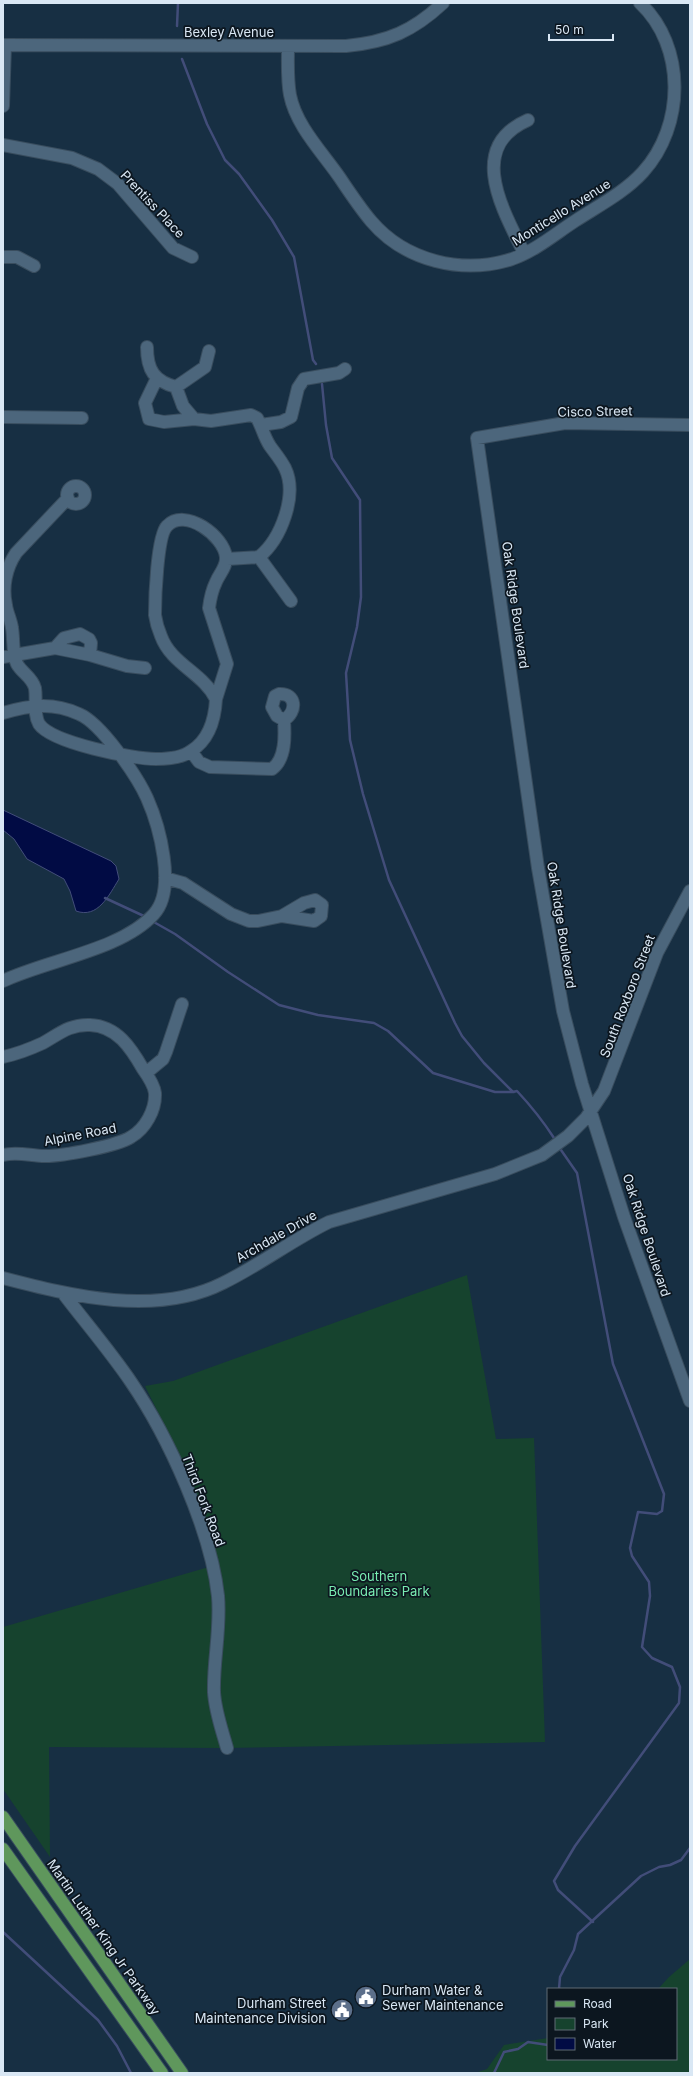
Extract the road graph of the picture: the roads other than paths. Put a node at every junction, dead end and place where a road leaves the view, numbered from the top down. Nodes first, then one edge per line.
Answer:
1 (443, 3) edge
2 (640, 3) edge
3 (4, 45) edge
4 (288, 46) junction
5 (3, 106) edge
6 (528, 120) dead end
7 (3, 146) edge
8 (524, 253) junction
9 (3, 257) edge
10 (192, 257) dead end
11 (34, 266) dead end
12 (147, 347) dead end
13 (209, 351) dead end
14 (345, 369) dead end
15 (157, 378) junction
16 (176, 387) junction
17 (3, 417) edge
18 (82, 418) dead end
19 (194, 419) junction
20 (260, 425) junction
21 (690, 425) edge
22 (477, 438) joint
23 (68, 498) dead end
24 (259, 557) junction
25 (227, 559) junction
26 (7, 560) edge
27 (291, 601) dead end
28 (55, 648) junction
29 (90, 655) junction
30 (9, 656) edge
31 (145, 668) dead end
32 (216, 699) junction
33 (36, 705) junction
34 (3, 713) edge
35 (284, 720) dead end
36 (191, 751) junction
37 (118, 754) junction
38 (165, 878) junction
39 (690, 891) edge
40 (282, 916) dead end
41 (3, 981) edge
42 (182, 1004) dead end
43 (3, 1057) edge
44 (146, 1073) junction
45 (591, 1111) junction
46 (3, 1155) edge
47 (3, 1278) edge
48 (63, 1293) junction
49 (690, 1401) edge
50 (227, 1748) dead end
51 (3, 1817) edge
52 (3, 1849) edge
53 (162, 2073) edge
54 (182, 2073) edge

1 - 4 street, Bexley Avenue
2 - 8 street, Monticello Avenue
3 - 4 street, Bexley Avenue
3 - 5 street
4 - 8 street, Monticello Avenue
6 - 8 street
7 - 10 street, Prentiss Place
9 - 11 street
12 - 15 street
13 - 16 street
14 - 20 street
15 - 16 street
15 - 19 street
16 - 19 street
17 - 18 street
19 - 20 street
20 - 24 street
21 - 22 street, Cisco Street
22 - 45 street, Oak Ridge Boulevard
23 - 26 street
24 - 25 street
24 - 27 street
25 - 32 street
25 - 32 street
26 - 30 street
28 - 29 street
28 - 29 street
28 - 30 street
29 - 31 street
30 - 33 street
32 - 36 street
33 - 34 street
33 - 37 street
33 - 37 street
35 - 36 street
36 - 37 street
37 - 38 street
38 - 40 street
38 - 41 street
39 - 45 street, South Roxboro Street
42 - 44 street
43 - 44 street, Alpine Road
44 - 46 street, Alpine Road
45 - 48 street, Archdale Drive
45 - 49 street, Oak Ridge Boulevard
47 - 48 street, Archdale Drive
48 - 50 street, Third Fork Road
51 - 54 main road, Martin Luther King Jr Parkway
52 - 53 main road

